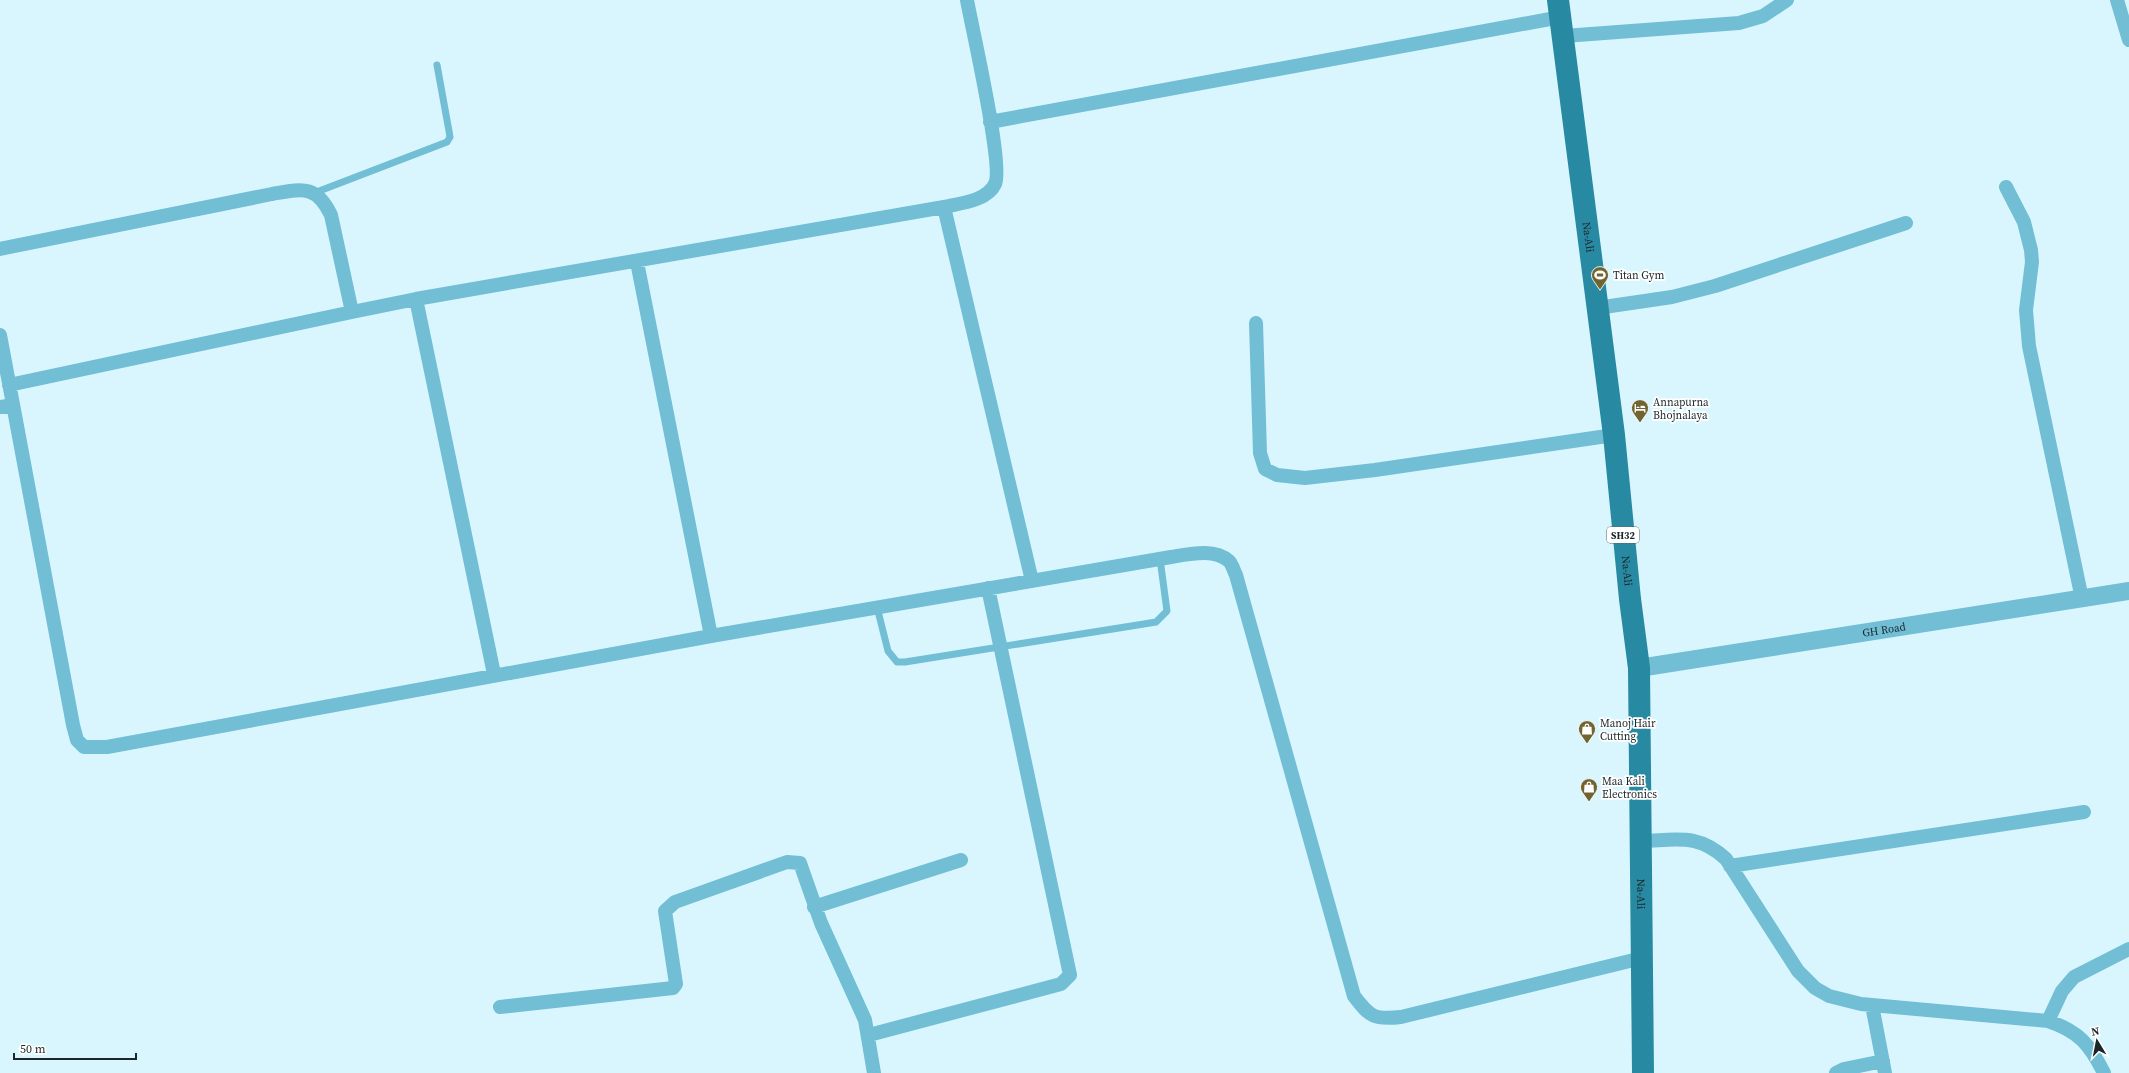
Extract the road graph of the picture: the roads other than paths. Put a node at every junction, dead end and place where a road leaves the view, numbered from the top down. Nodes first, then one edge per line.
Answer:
1 (967, 0) edge
2 (1786, 0) edge
3 (2117, 0) edge
4 (1561, 18) edge
5 (2129, 40) edge
6 (437, 65) dead end
7 (990, 122) junction
8 (2006, 187) dead end
9 (314, 193) junction
10 (944, 207) junction
11 (1906, 223) dead end
12 (0, 249) edge
13 (637, 262) junction
14 (416, 299) junction
15 (1597, 308) junction
16 (352, 312) junction
17 (1256, 323) dead end
18 (0, 335) edge
19 (10, 385) junction
20 (7, 406) edge
21 (1614, 435) junction
22 (1160, 558) junction
23 (1032, 581) junction
24 (988, 588) junction
25 (2129, 591) edge
26 (2082, 599) junction
27 (877, 607) junction
28 (711, 636) junction
29 (1000, 647) junction
30 (1639, 668) junction
31 (494, 674) junction
32 (2084, 812) dead end
33 (1642, 841) junction
34 (961, 860) dead end
35 (1730, 866) junction
36 (814, 907) junction
37 (2129, 949) edge
38 (1642, 958) junction
39 (1872, 1005) junction
40 (500, 1007) dead end
41 (2048, 1021) junction
42 (869, 1035) junction
43 (1884, 1067) edge
44 (874, 1073) edge
45 (1643, 1073) edge
46 (1836, 1073) edge
47 (2104, 1073) edge

1 - 7 street
2 - 4 street
3 - 5 street
4 - 7 street
4 - 15 main road, Na-Ali / SH32
6 - 9 lane
7 - 10 street
8 - 26 street
9 - 12 street
9 - 16 street
10 - 13 street
10 - 23 street
11 - 15 street
13 - 14 street
13 - 28 street
14 - 16 street
14 - 31 street
15 - 21 main road, Na-Ali / SH32
16 - 19 street
17 - 21 street
18 - 19 street
19 - 20 street
20 - 31 street
21 - 30 main road, Na-Ali / SH32
22 - 23 street
22 - 29 lane
22 - 38 street
23 - 24 street
24 - 27 street
24 - 29 street
25 - 26 street, GH Road
26 - 30 street, GH Road
27 - 28 street
27 - 29 lane
28 - 31 street
29 - 42 street
30 - 33 main road, Na-Ali / SH32
32 - 35 street
33 - 35 street
33 - 38 main road, Na-Ali / SH32
34 - 36 street
35 - 39 street
36 - 40 street
36 - 42 street
37 - 41 street
38 - 45 main road, Na-Ali / SH32
39 - 41 street
39 - 43 street
41 - 47 street
42 - 44 street
43 - 46 street

